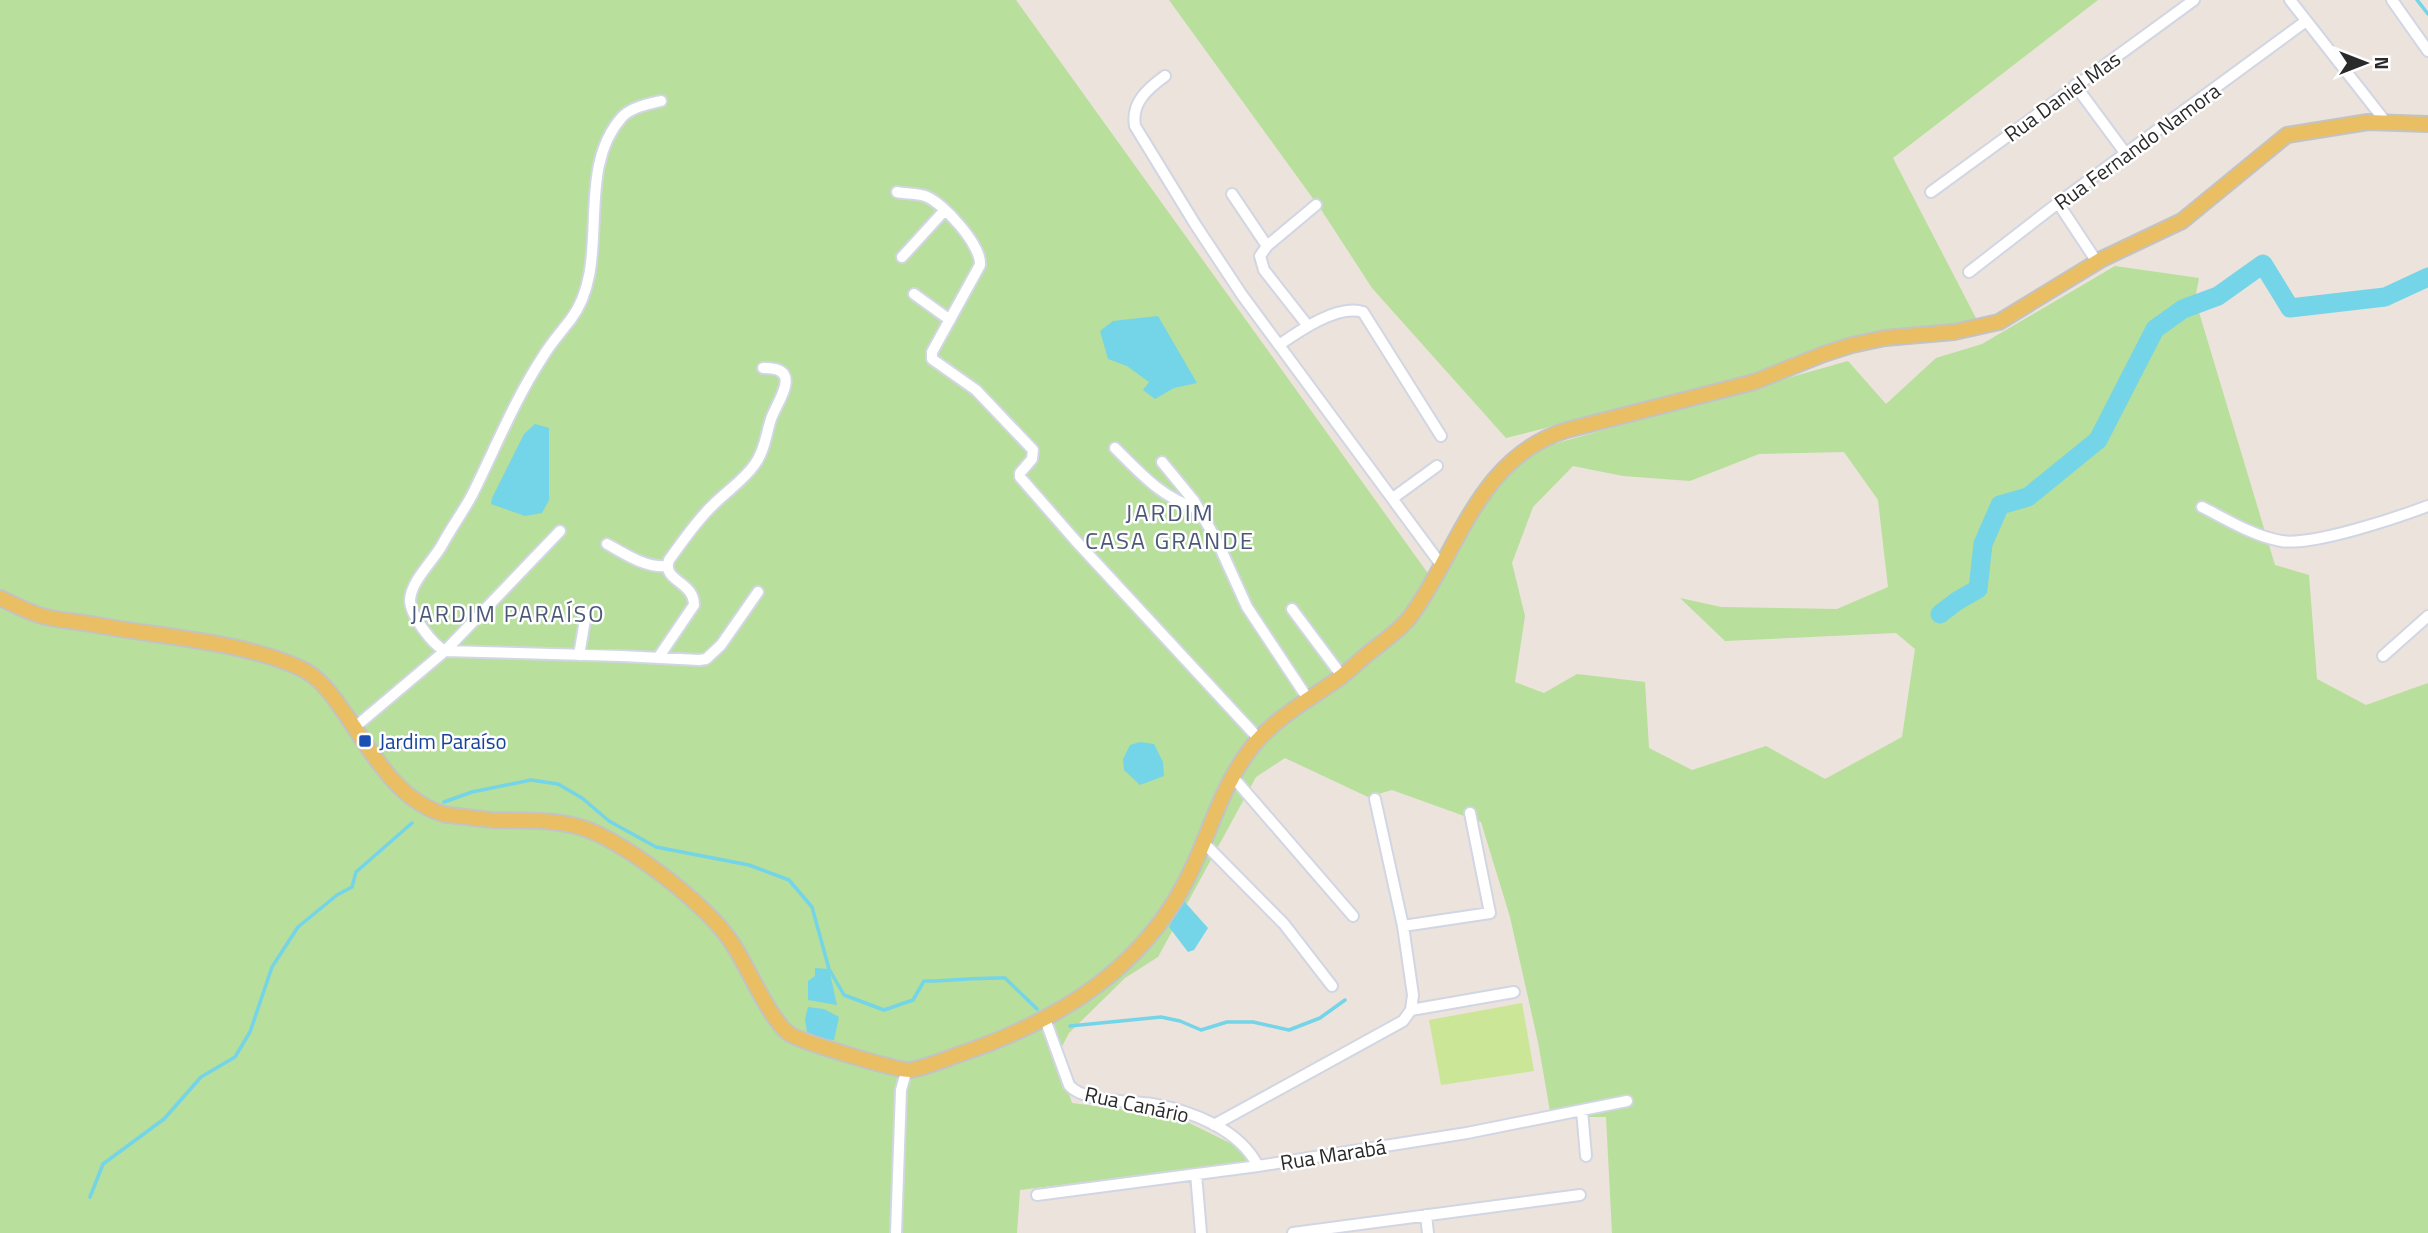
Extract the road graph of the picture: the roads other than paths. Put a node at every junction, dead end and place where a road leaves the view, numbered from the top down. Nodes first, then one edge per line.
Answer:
1 (2194, 0) edge
2 (2290, 0) edge
3 (2392, 0) edge
4 (2306, 21) junction
5 (2428, 51) edge
6 (1165, 76) dead end
7 (2075, 85) junction
8 (661, 101) dead end
9 (2385, 121) junction
10 (2428, 124) edge
11 (2126, 154) junction
12 (897, 192) dead end
13 (1931, 192) dead end
14 (1232, 194) dead end
15 (2058, 203) junction
16 (1316, 205) dead end
17 (944, 211) junction
18 (1267, 246) junction
19 (902, 257) dead end
20 (2097, 262) junction
21 (1969, 272) dead end
22 (914, 294) dead end
23 (950, 320) junction
24 (1308, 326) junction
25 (1279, 345) junction
26 (764, 368) dead end
27 (1441, 436) dead end
28 (1115, 448) dead end
29 (1162, 463) dead end
30 (1437, 466) dead end
31 (1394, 498) junction
32 (2428, 506) edge
33 (2202, 507) dead end
34 (1198, 509) junction
35 (560, 531) dead end
36 (607, 544) dead end
37 (667, 566) junction
38 (1442, 566) junction
39 (758, 592) dead end
40 (0, 598) edge
41 (1293, 609) dead end
42 (586, 614) dead end
43 (2428, 617) edge
44 (445, 651) junction
45 (579, 654) junction
46 (2383, 656) dead end
47 (658, 658) junction
48 (1342, 676) junction
49 (1308, 699) junction
50 (355, 727) junction
51 (1259, 739) junction
52 (1232, 776) junction
53 (1376, 799) dead end
54 (1470, 813) dead end
55 (1204, 843) junction
56 (1353, 916) dead end
57 (1403, 926) junction
58 (1332, 986) dead end
59 (1514, 992) dead end
60 (1411, 1010) junction
61 (1045, 1019) junction
62 (906, 1072) junction
63 (1627, 1101) dead end
64 (1582, 1110) junction
65 (1214, 1125) junction
66 (1586, 1156) dead end
67 (1258, 1166) junction
68 (1196, 1174) junction
69 (1037, 1195) dead end
70 (1580, 1195) dead end
71 (1426, 1216) junction
72 (896, 1233) edge
73 (1201, 1233) edge
74 (1293, 1233) edge
75 (1428, 1233) edge

1 - 7 street, Rua Daniel Mas
2 - 4 street
3 - 5 street
4 - 9 street
4 - 11 street, Rua Fernando Namora
6 - 25 street
7 - 11 street
7 - 13 street, Rua Daniel Mas
8 - 44 street
9 - 10 main road
9 - 20 main road
11 - 15 street, Rua Fernando Namora
12 - 17 street
14 - 18 street
15 - 20 street
15 - 21 street, Rua Fernando Namora
16 - 18 street
17 - 19 street
17 - 23 street
18 - 24 street
20 - 38 main road
22 - 23 street
23 - 51 street
24 - 25 street
24 - 27 street
25 - 31 street
26 - 37 street
28 - 34 street
29 - 34 street
30 - 31 street
31 - 38 street
32 - 33 street
34 - 49 street
35 - 44 street
36 - 37 street
37 - 47 street
38 - 48 main road
39 - 47 street
40 - 50 main road
41 - 48 street
42 - 45 street
43 - 46 street
44 - 45 street
44 - 50 street
45 - 47 street
48 - 49 main road
49 - 51 main road
50 - 62 main road
51 - 52 main road
52 - 55 main road
52 - 56 street
53 - 57 street
54 - 57 street
55 - 58 street
55 - 61 main road
57 - 60 street
59 - 60 street
60 - 65 street
61 - 62 main road
61 - 65 street, Rua Canário
62 - 72 street
63 - 64 street, Rua Marabá
64 - 66 street
64 - 67 street, Rua Marabá
65 - 67 street, Rua Canário
67 - 68 street, Rua Marabá
68 - 69 street, Rua Marabá
68 - 73 street
70 - 71 street
71 - 74 street
71 - 75 street

